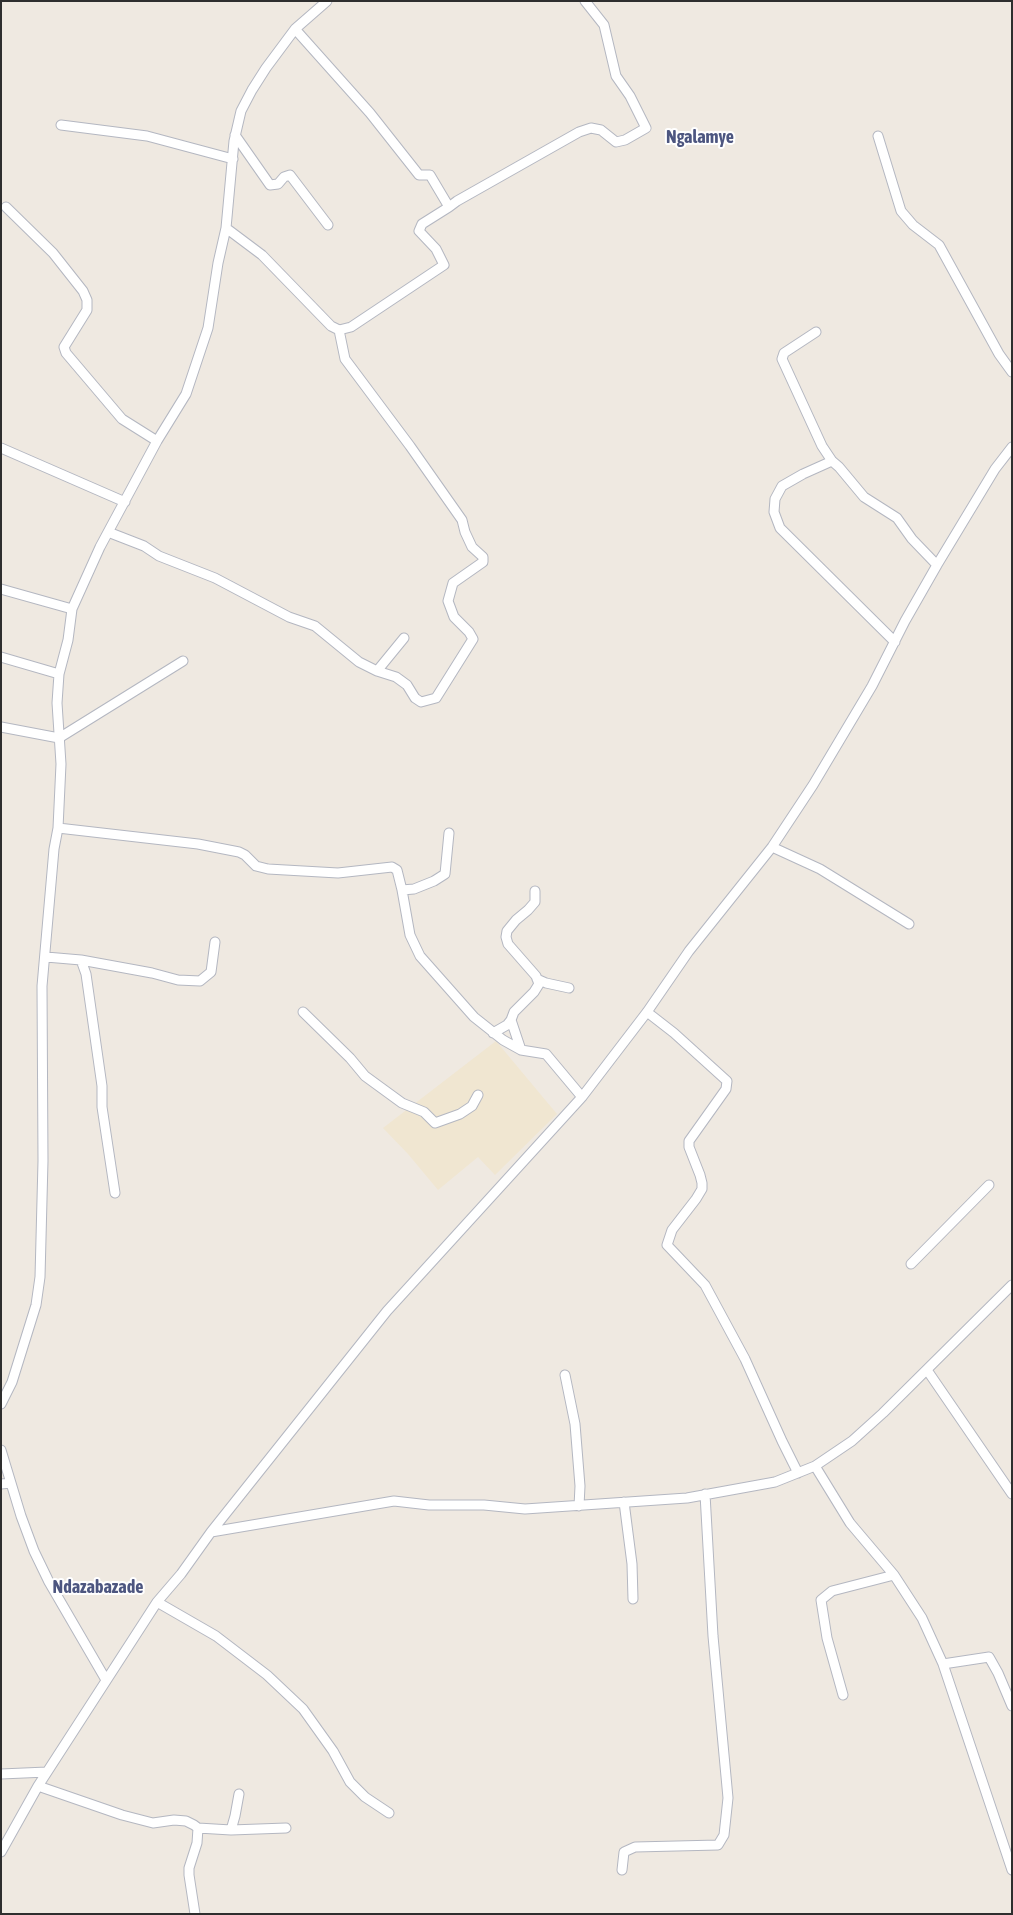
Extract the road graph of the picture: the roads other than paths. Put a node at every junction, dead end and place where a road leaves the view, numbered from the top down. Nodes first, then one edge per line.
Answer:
1 (327, 1) edge
2 (585, 1) edge
3 (295, 29) junction
4 (61, 126) dead end
5 (235, 135) junction
6 (878, 136) dead end
7 (233, 159) junction
8 (6, 207) dead end
9 (449, 207) junction
10 (328, 225) dead end
11 (226, 228) junction
12 (339, 330) junction
13 (816, 332) dead end
14 (1012, 372) edge
15 (157, 441) junction
16 (1012, 446) edge
17 (1, 448) edge
18 (832, 461) junction
19 (125, 502) junction
20 (108, 532) junction
21 (937, 565) junction
22 (1, 589) edge
23 (72, 609) junction
24 (404, 638) dead end
25 (895, 642) junction
26 (1, 657) edge
27 (183, 660) dead end
28 (377, 670) junction
29 (59, 674) junction
30 (1, 727) edge
31 (59, 738) junction
32 (58, 828) junction
33 (449, 833) dead end
34 (772, 847) junction
35 (402, 890) junction
36 (536, 891) dead end
37 (909, 924) dead end
38 (214, 942) dead end
39 (46, 956) junction
40 (81, 960) junction
41 (537, 979) junction
42 (568, 988) dead end
43 (303, 1012) dead end
44 (647, 1012) junction
45 (512, 1020) junction
46 (494, 1033) junction
47 (521, 1050) junction
48 (478, 1096) dead end
49 (582, 1097) junction
50 (989, 1185) dead end
51 (114, 1193) dead end
52 (912, 1264) dead end
53 (1012, 1285) edge
54 (927, 1370) junction
55 (565, 1375) dead end
56 (1, 1404) edge
57 (1, 1450) edge
58 (815, 1466) junction
59 (798, 1473) junction
60 (1009, 1482) edge
61 (11, 1483) junction
62 (1, 1484) edge
63 (706, 1494) junction
64 (1012, 1494) edge
65 (624, 1502) junction
66 (579, 1506) junction
67 (211, 1532) junction
68 (894, 1575) junction
69 (633, 1599) dead end
70 (157, 1602) junction
71 (943, 1664) junction
72 (106, 1680) junction
73 (843, 1696) dead end
74 (1012, 1706) edge
75 (47, 1772) junction
76 (1, 1774) edge
77 (38, 1786) junction
78 (239, 1794) dead end
79 (389, 1813) dead end
80 (198, 1828) junction
81 (286, 1828) dead end
82 (231, 1830) junction
83 (1, 1852) edge
84 (622, 1870) dead end
85 (1012, 1870) edge
86 (195, 1914) edge

1 - 3 street
2 - 9 street
3 - 5 street
3 - 9 street
4 - 7 street
5 - 7 street
5 - 10 street
6 - 14 street
7 - 11 street
8 - 15 street
9 - 12 street
11 - 12 street
11 - 15 street
12 - 28 street
13 - 18 street
15 - 19 street
16 - 21 street
17 - 19 street
18 - 21 street
18 - 25 street
19 - 20 street
20 - 23 street
20 - 28 street
21 - 25 street
22 - 23 street
23 - 29 street
24 - 28 street
25 - 34 street
26 - 29 street
27 - 31 street
29 - 31 street
30 - 31 street
31 - 32 street
32 - 35 street
32 - 39 street
33 - 35 street
34 - 37 street
34 - 44 street
35 - 46 street
36 - 41 street
38 - 40 street
39 - 40 street
39 - 56 street
40 - 51 street
41 - 42 street
41 - 45 street
43 - 48 street
44 - 49 street
44 - 59 street
45 - 46 street
45 - 47 street
46 - 47 street
47 - 49 street
49 - 67 street
50 - 52 street
53 - 54 street
54 - 58 street
54 - 60 street
55 - 66 street
57 - 61 street
58 - 59 street
58 - 68 street
59 - 63 street
60 - 64 street
61 - 62 street
61 - 72 street
63 - 65 street
63 - 84 street
65 - 66 street
65 - 69 street
66 - 67 street
67 - 70 street
68 - 71 street
68 - 73 street
70 - 72 street
70 - 79 street
71 - 74 street
71 - 85 street
72 - 75 street
75 - 76 street
75 - 77 street
77 - 80 street
77 - 83 street
78 - 82 street
80 - 82 street
80 - 86 street
81 - 82 street

